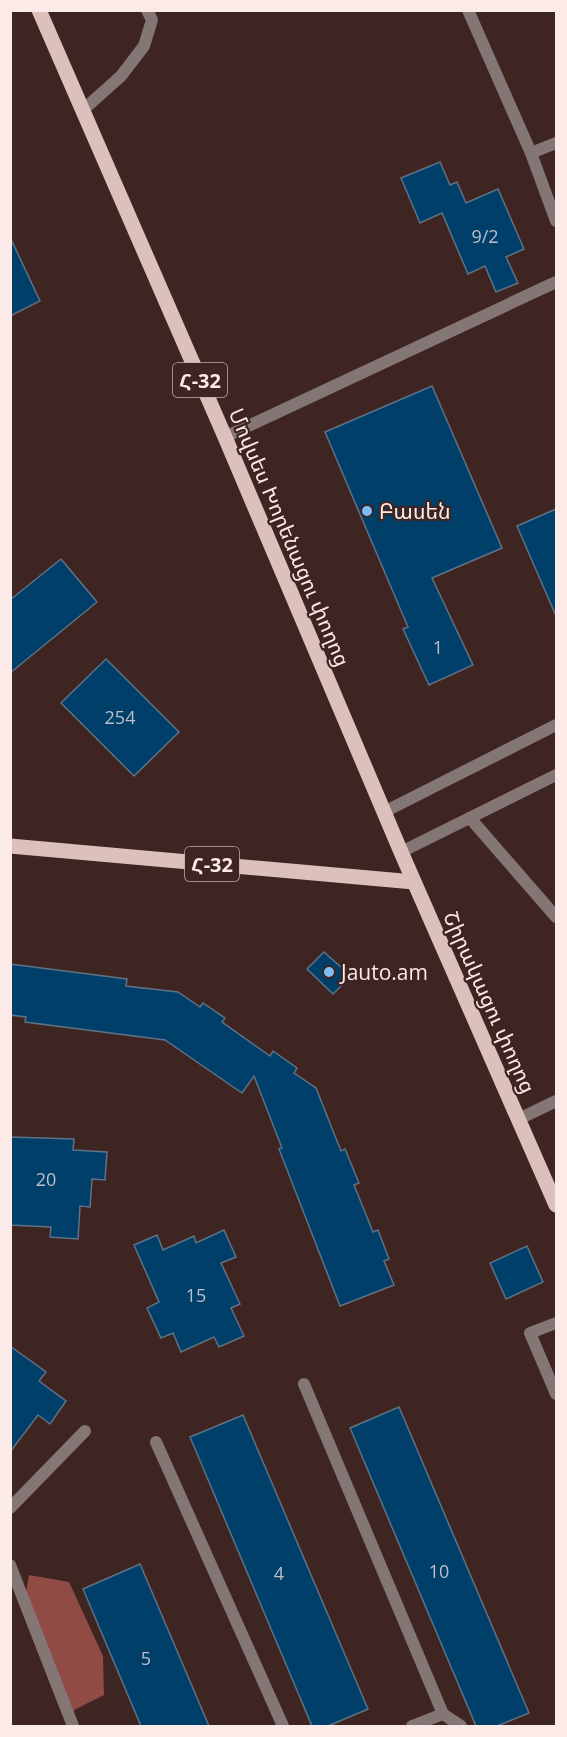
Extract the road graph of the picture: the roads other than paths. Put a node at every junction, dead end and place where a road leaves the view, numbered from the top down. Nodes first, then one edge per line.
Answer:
1 (39, 10) edge
2 (147, 10) edge
3 (468, 10) edge
4 (83, 110) junction
5 (556, 142) edge
6 (531, 153) junction
7 (556, 220) edge
8 (556, 282) edge
9 (225, 437) junction
10 (556, 725) edge
11 (556, 775) edge
12 (384, 812) junction
13 (470, 818) junction
14 (10, 846) edge
15 (401, 852) junction
16 (414, 882) junction
17 (556, 917) edge
18 (556, 1101) edge
19 (519, 1119) junction
20 (556, 1205) edge
21 (556, 1323) edge
22 (304, 1384) dead end
23 (556, 1394) edge
24 (85, 1431) dead end
25 (156, 1442) dead end
26 (10, 1508) edge
27 (10, 1564) edge
28 (443, 1714) junction
29 (73, 1726) edge
30 (282, 1726) edge
31 (412, 1726) edge
32 (461, 1726) edge

1 - 4 main road, Մովսես Խորենացու փողոց / Հ-32
2 - 4 street
3 - 6 street
4 - 9 main road, Մովսես Խորենացու փողոց / Հ-32
5 - 6 street
6 - 7 street
8 - 9 street
9 - 12 main road, Մովսես Խորենացու փողոց / Հ-32
10 - 12 street
11 - 13 street
12 - 15 main road, Մովսես Խորենացու փողոց / Հ-32
13 - 15 street
13 - 17 street
14 - 16 main road, Հ-32
15 - 16 main road, Մովսես Խորենացու փողոց / Հ-32
16 - 19 main road, Շիրակացու փողոց
18 - 19 street
19 - 20 main road, Շիրակացու փողոց
21 - 23 street
22 - 28 street
24 - 26 street
25 - 30 street
27 - 29 street
28 - 31 street
28 - 32 street

